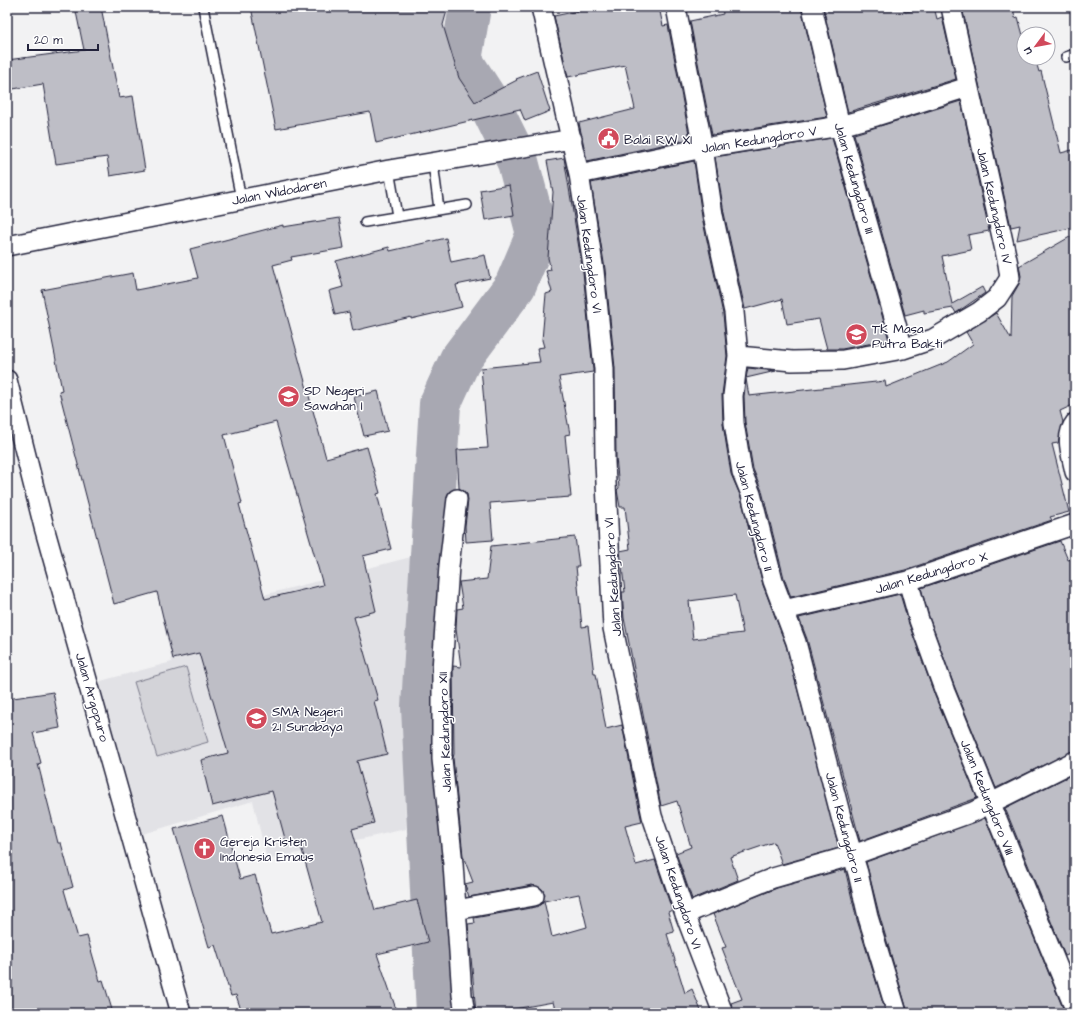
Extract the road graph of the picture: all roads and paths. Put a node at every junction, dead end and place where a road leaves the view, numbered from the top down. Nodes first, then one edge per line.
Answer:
1 (203, 7) edge
2 (541, 7) edge
3 (676, 7) edge
4 (812, 7) edge
5 (951, 7) edge
6 (1075, 54) edge
7 (1066, 57) dead end
8 (968, 87) junction
9 (840, 126) junction
10 (572, 139) junction
11 (703, 148) junction
12 (433, 163) junction
13 (389, 170) junction
14 (578, 174) junction
15 (241, 199) junction
16 (467, 205) dead end
17 (439, 209) junction
18 (397, 216) junction
19 (365, 222) dead end
20 (7, 246) edge
21 (903, 349) junction
22 (738, 356) junction
23 (7, 380) edge
24 (1072, 426) edge
25 (1075, 472) edge
26 (457, 499) dead end
27 (1075, 524) edge
28 (908, 581) junction
29 (784, 610) junction
30 (1075, 761) edge
31 (992, 803) junction
32 (853, 855) junction
33 (534, 896) dead end
34 (456, 910) junction
35 (686, 914) junction
36 (1075, 1009) edge
37 (181, 1013) edge
38 (465, 1013) edge
39 (723, 1013) edge
40 (896, 1013) edge

1 - 15 lane
2 - 10 street
3 - 11 street, Jalan Kedungdoro II
4 - 9 street, Jalan Kedungdoro III
5 - 8 street, Jalan Kedungdoro IV
6 - 7 lane
8 - 9 street, Jalan Kedungdoro V
8 - 21 street, Jalan Kedungdoro IV
9 - 11 street, Jalan Kedungdoro V
9 - 21 street, Jalan Kedungdoro III
10 - 12 street, Jalan Widodaren
10 - 14 street
11 - 14 street, Jalan Kedungdoro V
11 - 22 street, Jalan Kedungdoro II
12 - 13 street, Jalan Widodaren
12 - 17 lane
13 - 15 street, Jalan Widodaren
13 - 18 lane
14 - 35 street, Jalan Kedungdoro VI
15 - 20 street, Jalan Widodaren
16 - 17 lane
17 - 18 lane
18 - 19 lane
21 - 22 street, Jalan Kedungdoro IV
22 - 29 street, Jalan Kedungdoro II
23 - 37 street, Jalan Argopuro
24 - 25 street
26 - 34 street, Jalan Kedungdoro XII
27 - 28 street, Jalan Kedungdoro X
28 - 29 street, Jalan Kedungdoro X
28 - 31 street, Jalan Kedungdoro VIII
29 - 32 street, Jalan Kedungdoro II
30 - 31 street
31 - 32 street
31 - 36 street, Jalan Kedungdoro VIII
32 - 35 street
32 - 40 street, Jalan Kedungdoro II
33 - 34 street
34 - 38 street, Jalan Kedungdoro XII
35 - 39 street, Jalan Kedungdoro VI

